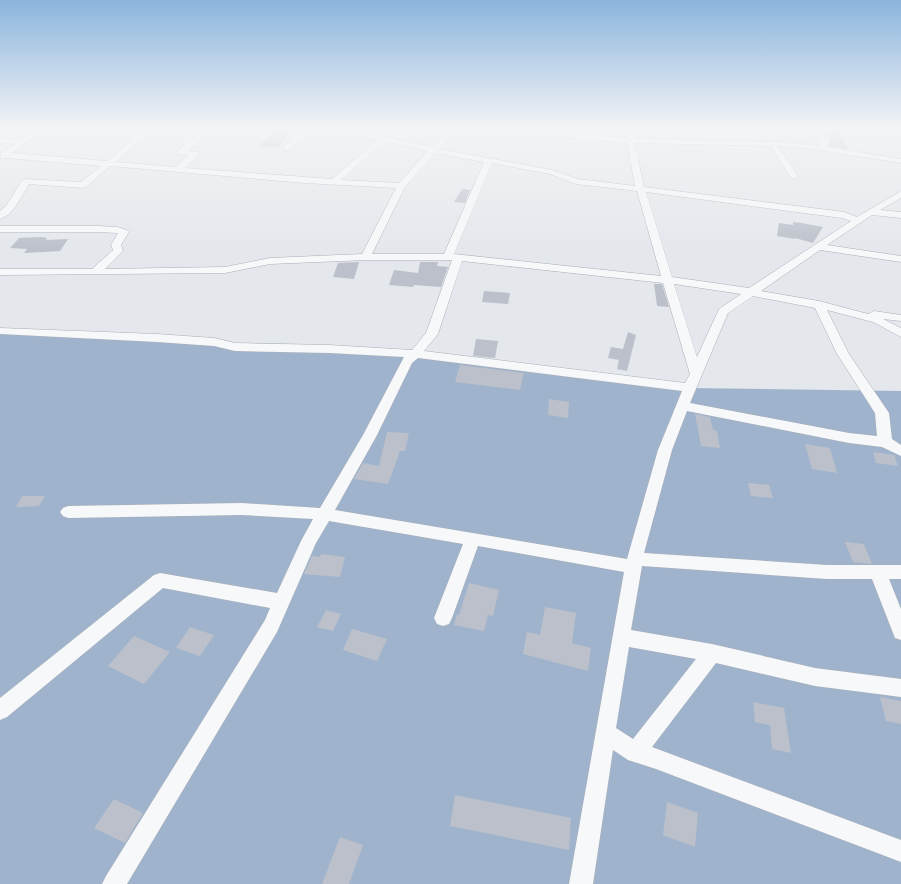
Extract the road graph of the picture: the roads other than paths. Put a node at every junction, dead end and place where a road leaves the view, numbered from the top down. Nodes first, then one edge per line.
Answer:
1 (103, 168) edge
2 (157, 168) edge
3 (350, 168) edge
4 (417, 168) edge
5 (486, 168) edge
6 (532, 168) edge
7 (636, 168) edge
8 (789, 168) edge
9 (177, 170) joint
10 (794, 176) dead end
11 (336, 181) junction
12 (401, 186) junction
13 (640, 188) junction
14 (901, 194) edge
15 (901, 215) edge
16 (0, 216) edge
17 (864, 216) junction
18 (0, 229) edge
19 (818, 247) junction
20 (366, 257) junction
21 (453, 258) junction
22 (901, 259) edge
23 (0, 272) edge
24 (95, 272) junction
25 (669, 280) junction
26 (751, 292) junction
27 (819, 304) junction
28 (840, 309) junction
29 (901, 318) edge
30 (0, 331) edge
31 (901, 333) edge
32 (415, 354) junction
33 (696, 374) junction
34 (690, 388) junction
35 (682, 406) junction
36 (885, 442) junction
37 (901, 451) edge
38 (68, 512) dead end
39 (323, 514) junction
40 (472, 539) junction
41 (634, 563) junction
42 (878, 572) junction
43 (901, 572) edge
44 (282, 602) junction
45 (443, 618) dead end
46 (901, 632) edge
47 (621, 637) junction
48 (712, 653) junction
49 (901, 688) edge
50 (0, 710) edge
51 (606, 733) junction
52 (635, 752) junction
53 (901, 851) edge
54 (114, 884) edge
55 (581, 884) edge

1 - 16 street
2 - 9 street
3 - 11 street
4 - 12 street
5 - 21 street
6 - 13 street
7 - 13 street
8 - 10 street
9 - 11 street
11 - 12 street
12 - 20 street
13 - 17 street
13 - 25 street
14 - 17 street
15 - 17 street
17 - 19 street
18 - 24 street
19 - 22 street
19 - 26 street
20 - 21 street
20 - 24 street
21 - 25 street
21 - 32 street
23 - 24 street
25 - 26 street
25 - 33 street
26 - 27 street
26 - 33 street
27 - 28 street
27 - 36 street
28 - 29 street
28 - 31 street
30 - 32 street
32 - 34 street
32 - 39 street
33 - 34 street
34 - 35 street
35 - 36 street
35 - 41 street
36 - 37 street
38 - 39 street
39 - 40 street
39 - 44 street
40 - 41 street
40 - 45 street
41 - 42 street
41 - 47 street
42 - 43 street
42 - 46 street
44 - 50 street
44 - 54 street
47 - 48 street
47 - 51 street
48 - 49 street
48 - 52 street
51 - 52 street
51 - 55 street
52 - 53 street

